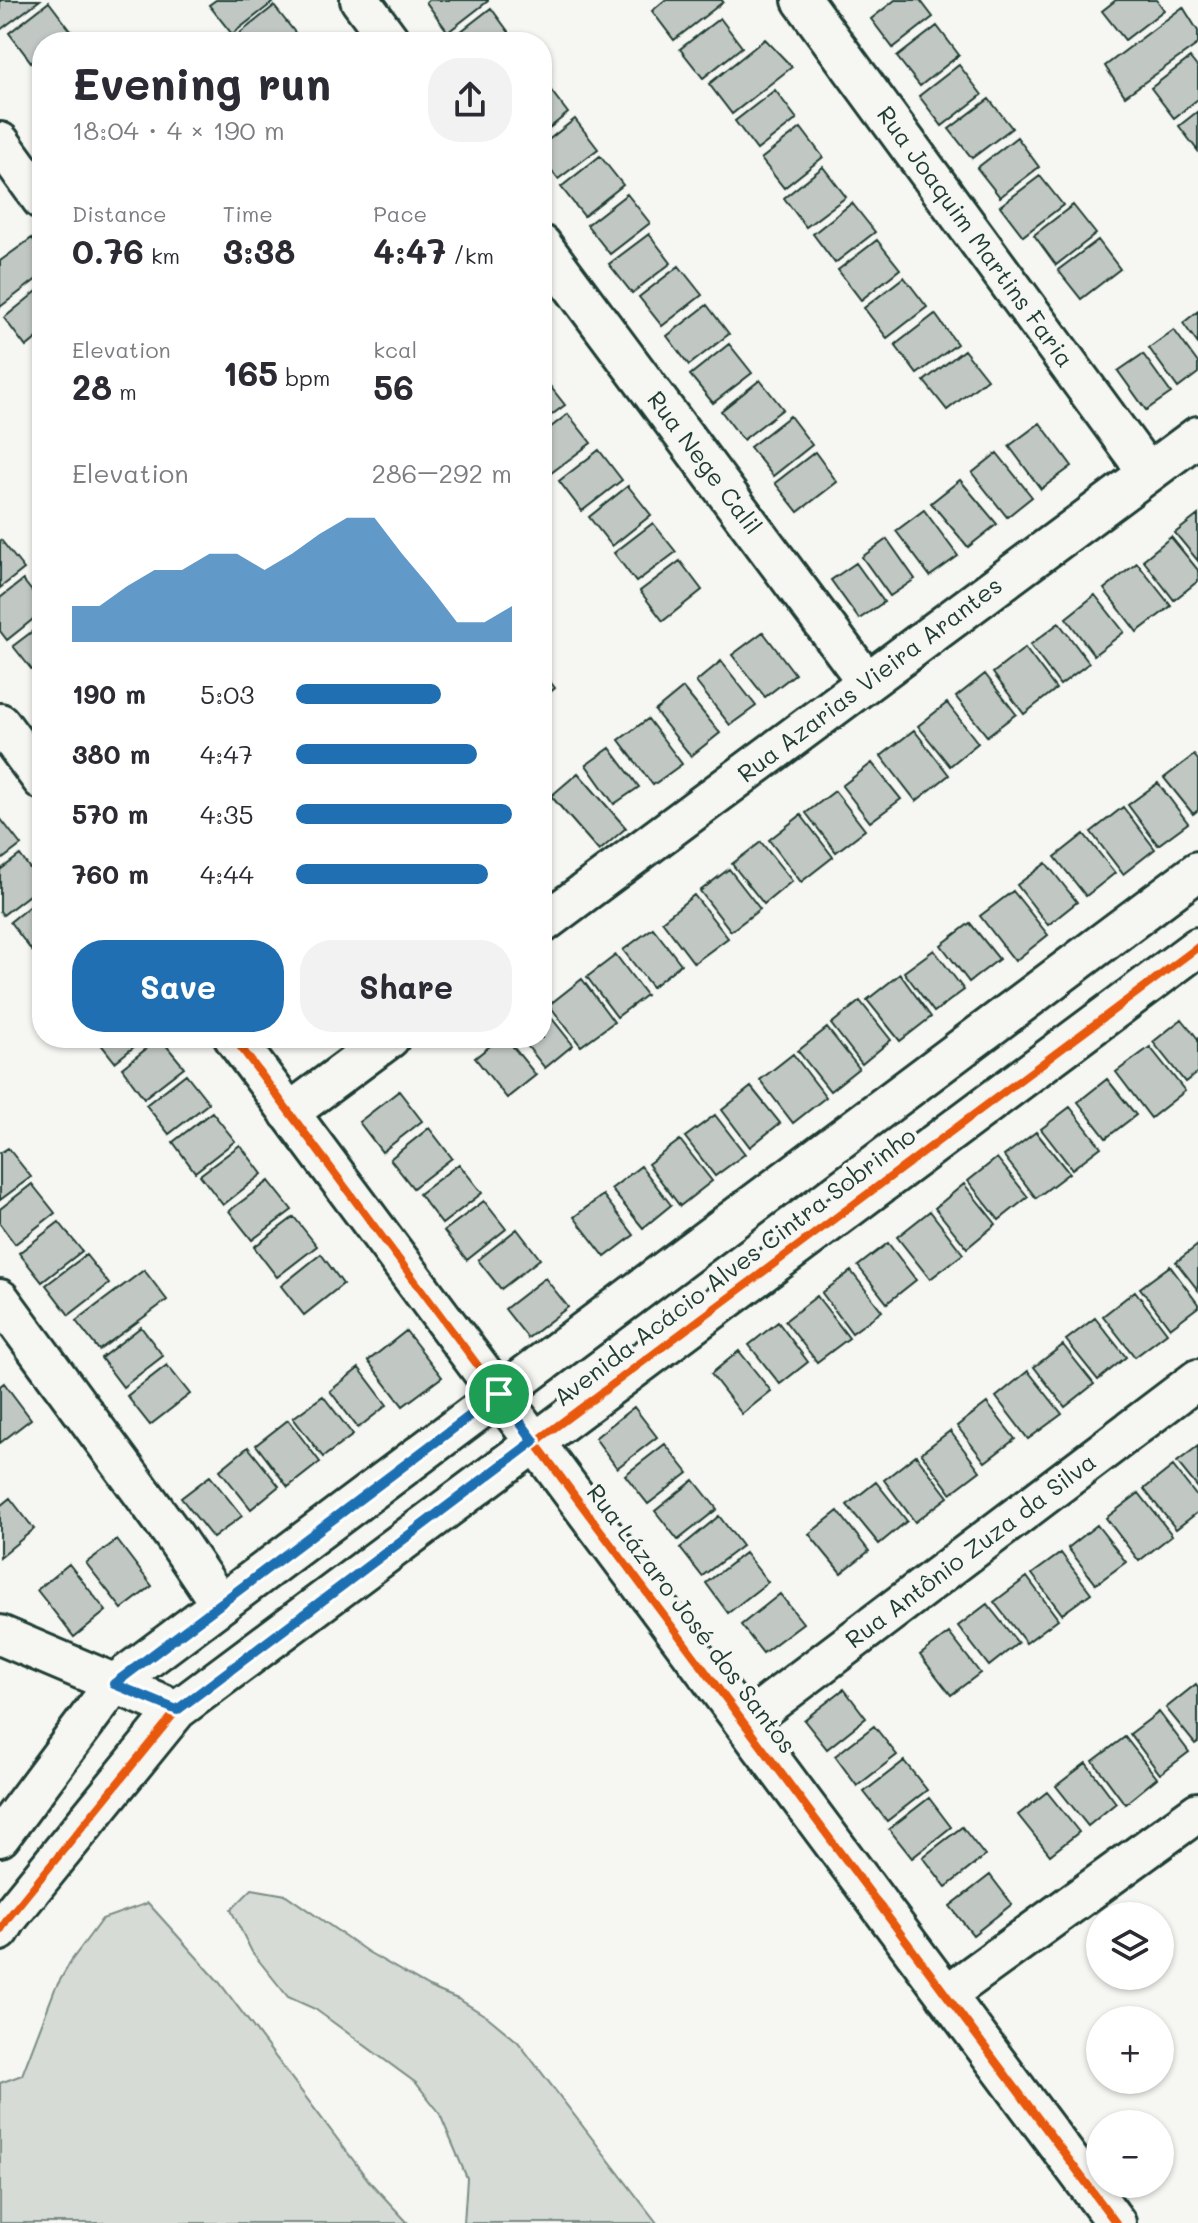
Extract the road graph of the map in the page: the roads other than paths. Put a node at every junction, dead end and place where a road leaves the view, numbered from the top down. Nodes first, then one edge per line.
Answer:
1 (360, 0) edge
2 (802, 0) edge
3 (384, 32) edge
4 (0, 142) edge
5 (32, 186) edge
6 (552, 258) edge
7 (1198, 436) edge
8 (1148, 473) junction
9 (867, 682) junction
10 (0, 723) edge
11 (32, 766) edge
12 (1198, 871) edge
13 (552, 904) edge
14 (1198, 947) edge
15 (241, 1048) edge
16 (377, 1048) edge
17 (289, 1113) junction
18 (0, 1299) edge
19 (1198, 1379) edge
20 (499, 1394) junction
21 (534, 1441) junction
22 (220, 1604) junction
23 (0, 1635) edge
24 (114, 1684) junction
25 (177, 1710) junction
26 (744, 1723) junction
27 (1198, 1812) edge
28 (0, 1837) edge
29 (0, 1931) edge
30 (946, 1995) junction
31 (1116, 2223) edge

1 - 3 street
2 - 8 street, Rua Joaquim Martins Faria
4 - 5 street
6 - 9 street, Rua Nege Calil
7 - 8 street, Rua Azarias Vieira Arantes
8 - 9 street, Rua Azarias Vieira Arantes
9 - 13 street, Rua Azarias Vieira Arantes
10 - 11 street
12 - 20 street, Avenida Acácio Alves Cintra Sobrinho
14 - 21 street, Avenida Acácio Alves Cintra Sobrinho
15 - 17 street, Rua Lázaro José dos Santos
16 - 17 street
17 - 20 street, Rua Lázaro José dos Santos
18 - 22 street
19 - 26 street, Rua Antônio Zuza da Silva
20 - 21 street, Rua Lázaro José dos Santos
20 - 22 street, Avenida Acácio Alves Cintra Sobrinho
21 - 25 street, Avenida Acácio Alves Cintra Sobrinho
21 - 26 street, Rua Lázaro José dos Santos
22 - 24 street, Avenida Acácio Alves Cintra Sobrinho
23 - 24 street
24 - 25 street
24 - 28 street, Avenida Acácio Alves Cintra Sobrinho
25 - 29 street, Avenida Acácio Alves Cintra Sobrinho
26 - 30 street, Rua Lázaro José dos Santos
27 - 30 street
30 - 31 street, Rua Lázaro José dos Santos

